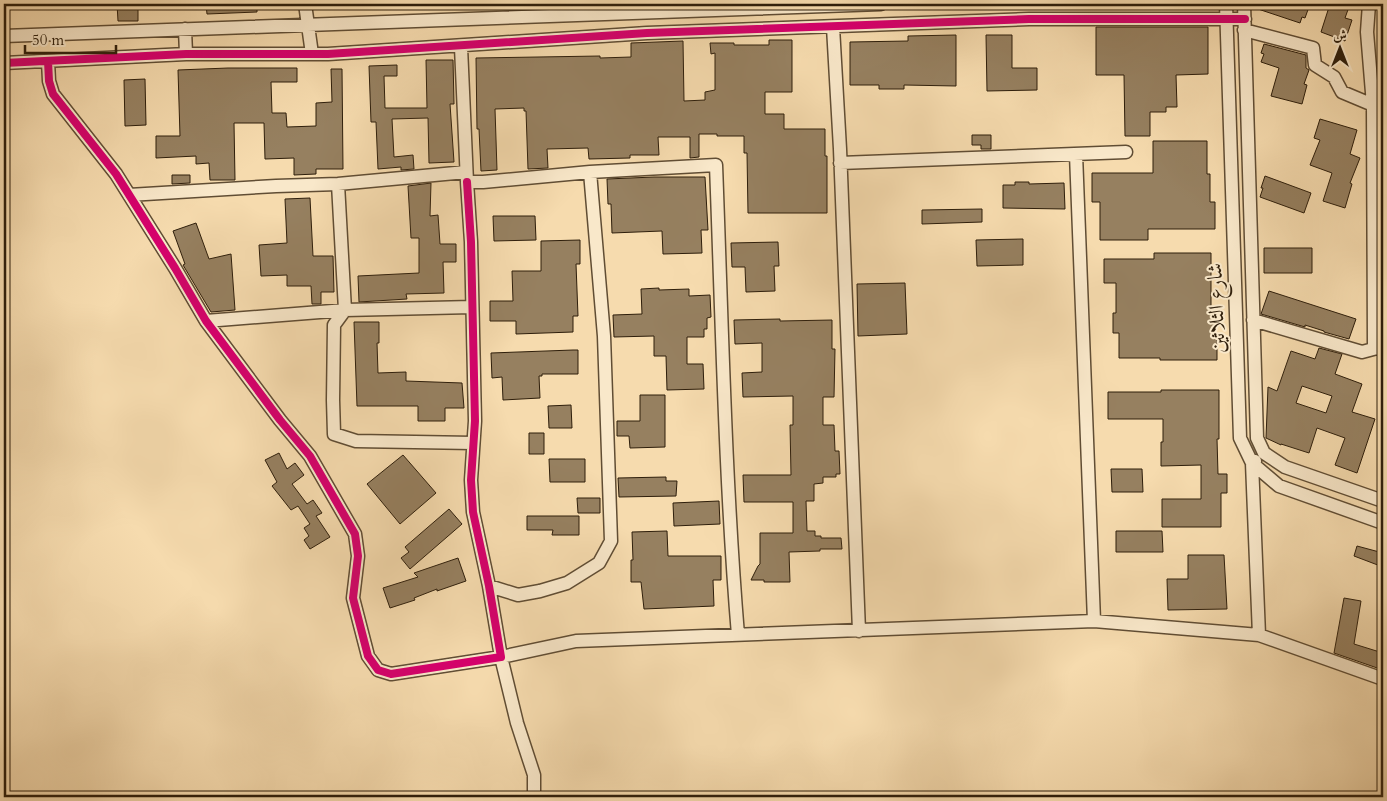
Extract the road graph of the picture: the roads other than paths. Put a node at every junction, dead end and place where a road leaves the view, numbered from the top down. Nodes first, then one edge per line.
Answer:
1 (304, 4) edge
2 (881, 4) edge
3 (1226, 4) edge
4 (1244, 4) edge
5 (1369, 4) edge
6 (669, 9) edge
7 (1226, 19) junction
8 (307, 25) junction
9 (1244, 25) junction
10 (832, 27) junction
11 (185, 30) junction
12 (681, 32) junction
13 (4, 36) edge
14 (461, 47) junction
15 (186, 54) junction
16 (312, 54) junction
17 (48, 61) junction
18 (4, 63) edge
19 (1378, 110) edge
20 (1126, 152) dead end
21 (1076, 154) junction
22 (840, 163) junction
23 (590, 172) junction
24 (466, 177) junction
25 (338, 184) junction
26 (129, 194) junction
27 (1378, 227) edge
28 (472, 307) junction
29 (345, 310) junction
30 (206, 320) junction
31 (1253, 320) junction
32 (1380, 349) edge
33 (473, 443) junction
34 (1264, 453) junction
35 (1252, 463) junction
36 (1383, 501) edge
37 (1383, 523) edge
38 (489, 586) junction
39 (1094, 621) junction
40 (859, 631) junction
41 (1259, 635) junction
42 (738, 636) junction
43 (501, 657) junction
44 (1383, 679) edge
45 (534, 797) edge

1 - 8 street
2 - 6 street
3 - 7 street, شارع الثلاثين
4 - 9 street, شارع الثلاثين
5 - 19 street
6 - 8 street
6 - 12 street
7 - 9 street
7 - 10 street
7 - 35 street, شارع الثلاثين
8 - 11 street
8 - 16 street
9 - 19 street
9 - 31 street, شارع الثلاثين
10 - 12 street
10 - 22 street
11 - 13 street
11 - 15 street
12 - 14 street
14 - 16 street
14 - 24 street
15 - 16 street
15 - 17 street
17 - 18 street
17 - 26 street
19 - 27 street
20 - 21 street
21 - 22 street
21 - 39 street
22 - 40 street
23 - 24 street
23 - 38 street
23 - 42 street
24 - 25 street
24 - 28 street
25 - 26 street
25 - 29 street
26 - 30 street
27 - 32 street
28 - 29 street
28 - 33 street
29 - 30 street
29 - 33 street
30 - 43 street
31 - 32 street
31 - 34 street, شارع الثلاثين
33 - 38 street
34 - 35 street
34 - 36 street
35 - 37 street, شارع الثلاثين
35 - 41 street
38 - 43 street
39 - 40 street
39 - 41 street
40 - 42 street
41 - 44 street
42 - 43 street
43 - 45 street

